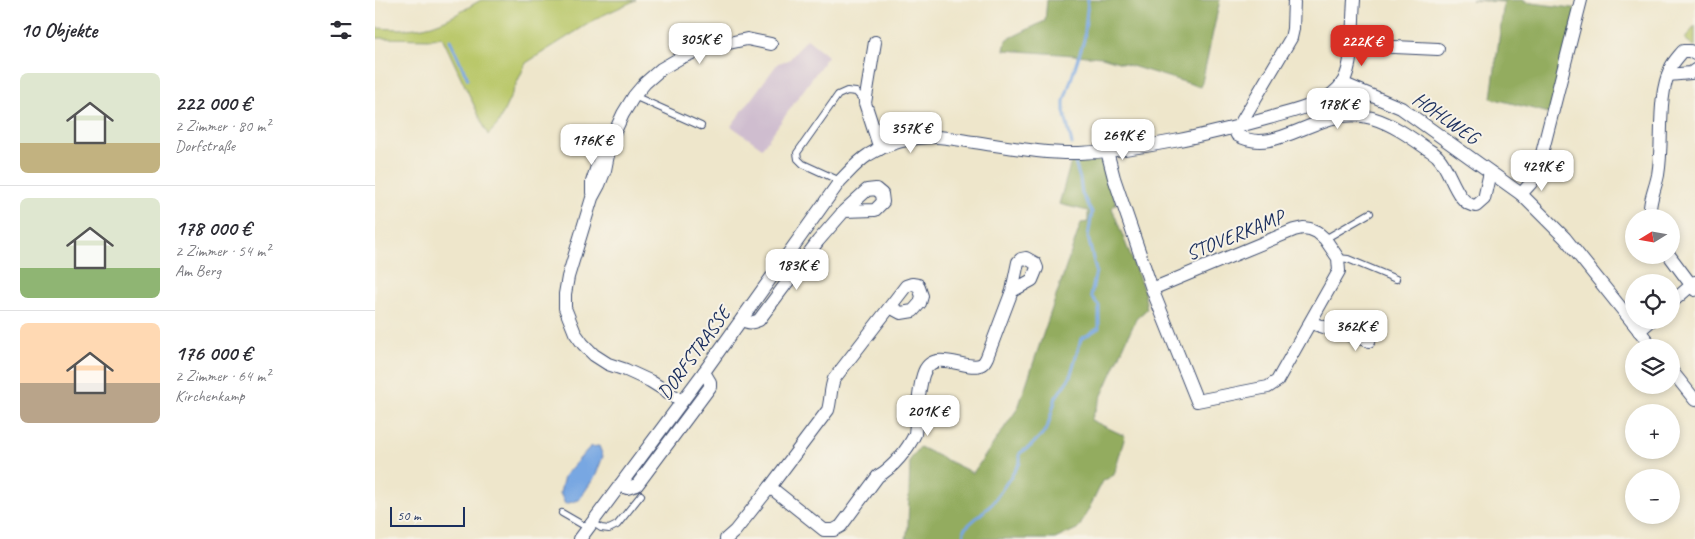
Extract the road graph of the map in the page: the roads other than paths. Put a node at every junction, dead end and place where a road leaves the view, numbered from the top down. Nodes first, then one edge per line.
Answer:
1 (1294, 0) edge
2 (1354, 0) edge
3 (1581, 0) edge
4 (875, 42) dead end
5 (771, 44) dead end
6 (1351, 45) junction
7 (1438, 50) dead end
8 (1695, 54) edge
9 (1695, 70) edge
10 (1668, 75) junction
11 (1342, 83) junction
12 (634, 96) junction
13 (865, 103) junction
14 (701, 126) dead end
15 (1238, 129) junction
16 (880, 149) junction
17 (1107, 151) junction
18 (1553, 162) dead end
19 (1490, 172) junction
20 (1537, 172) junction
21 (840, 181) junction
22 (1521, 194) junction
23 (1649, 209) edge
24 (844, 211) dead end
25 (1370, 213) dead end
26 (1325, 239) junction
27 (1338, 258) junction
28 (1676, 264) edge
29 (1396, 278) dead end
30 (1694, 286) edge
31 (1153, 289) junction
32 (1012, 291) dead end
33 (1680, 296) edge
34 (890, 307) dead end
35 (742, 319) junction
36 (1376, 321) dead end
37 (1311, 323) junction
38 (1641, 329) edge
39 (1639, 331) junction
40 (1646, 339) edge
41 (704, 372) junction
42 (1680, 381) edge
43 (1695, 400) edge
44 (682, 401) junction
45 (619, 485) junction
46 (770, 487) junction
47 (641, 495) dead end
48 (562, 513) dead end
49 (590, 525) junction
50 (581, 539) edge
51 (726, 539) edge

1 - 15 street
2 - 6 street
3 - 20 street
4 - 13 street
5 - 12 street
6 - 7 street
6 - 11 street
8 - 10 street
9 - 10 street
10 - 23 street
11 - 15 street, DORFSTRASSE
11 - 19 street, HOHLWEG
12 - 14 lane
12 - 44 street
13 - 16 street
13 - 21 lane
15 - 17 street, DORFSTRASSE
15 - 19 street
16 - 17 street, DORFSTRASSE
16 - 21 street, DORFSTRASSE
17 - 31 street
18 - 20 lane
19 - 22 street, HOHLWEG
20 - 22 street
21 - 35 street, DORFSTRASSE
22 - 39 street, HOHLWEG
24 - 35 street
25 - 26 lane
26 - 27 street, STOVERKAMP
26 - 31 street, STOVERKAMP
27 - 29 lane
27 - 37 street
28 - 30 street
30 - 33 street
31 - 37 street
32 - 46 street
34 - 46 street
35 - 41 street, DORFSTRASSE
36 - 37 street
38 - 39 street
39 - 40 street, HOHLWEG
41 - 44 street, DORFSTRASSE
41 - 45 street
42 - 43 street
44 - 45 street, DORFSTRASSE
45 - 49 street, DORFSTRASSE
46 - 51 street
47 - 49 lane
48 - 49 lane
49 - 50 street, DORFSTRASSE

